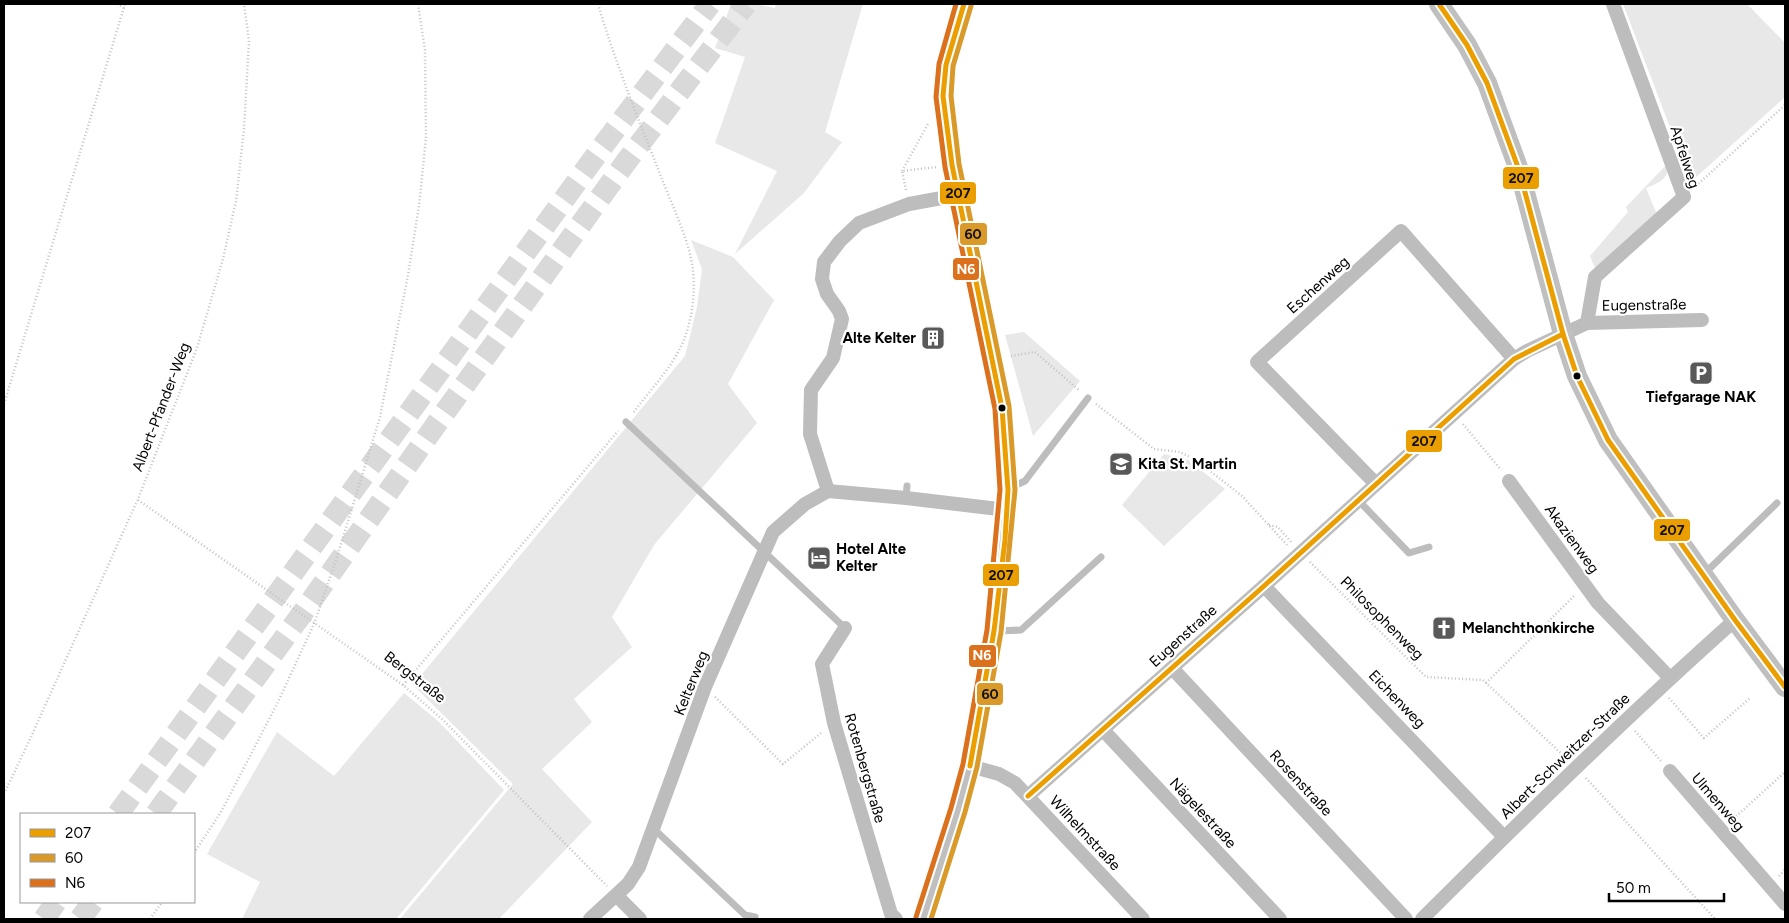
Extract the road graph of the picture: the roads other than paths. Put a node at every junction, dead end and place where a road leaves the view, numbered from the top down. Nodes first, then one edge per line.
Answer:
1 (964, 4) edge
2 (1442, 4) edge
3 (1613, 4) edge
4 (958, 195) junction
5 (1702, 320) dead end
6 (1587, 323) junction
7 (1562, 334) junction
8 (1514, 359) junction
9 (1088, 398) road end
10 (626, 422) road end
11 (1510, 481) road end
12 (1376, 484) junction
13 (1008, 490) junction
14 (828, 491) junction
15 (1358, 500) junction
16 (1777, 503) dead end
17 (1007, 510) junction
18 (1429, 547) dead end
19 (764, 552) junction
20 (1101, 557) dead end
21 (1703, 575) junction
22 (1264, 586) junction
23 (1735, 620) junction
24 (845, 628) joint
25 (994, 631) junction
26 (1172, 668) junction
27 (1670, 678) junction
28 (1785, 687) edge
29 (1103, 730) junction
30 (970, 766) junction
31 (1670, 771) road end
32 (1028, 796) junction
33 (654, 829) junction
34 (1504, 836) junction
35 (617, 896) junction
36 (1785, 904) edge
37 (755, 917) dead end
38 (590, 919) edge
39 (640, 919) edge
40 (896, 919) edge
41 (923, 919) edge
42 (1143, 919) edge
43 (1280, 919) edge
44 (1406, 919) edge
45 (1422, 919) edge

1 - 4 main road
2 - 7 main road
3 - 6 street, Apfelweg
4 - 13 main road
4 - 14 street
5 - 6 street, Eugenstraße
6 - 7 street
7 - 8 street, Eugenstraße
7 - 21 main road
8 - 12 street, Eugenstraße
8 - 12 street, Eschenweg
9 - 13 lane
10 - 19 lane
11 - 27 street, Akazienweg
12 - 15 street, Eugenstraße
13 - 17 main road
14 - 17 street
14 - 19 street, Kelterweg
15 - 18 lane
15 - 22 street, Eugenstraße
16 - 21 lane
17 - 25 main road
19 - 24 lane
19 - 33 street, Kelterweg
20 - 25 lane
21 - 23 main road
22 - 26 street, Eugenstraße
22 - 34 street, Eichenweg
23 - 27 street, Albert-Schweitzer-Straße
23 - 28 main road
24 - 40 street, Rotenbergstraße
25 - 30 main road
26 - 29 street, Eugenstraße
26 - 44 street, Rosenstraße
27 - 34 street, Albert-Schweitzer-Straße
29 - 32 street, Eugenstraße
29 - 43 street, Nägelestraße
30 - 32 street, Wilhelmstraße
30 - 41 main road
31 - 36 street, Ulmenweg
32 - 42 street, Wilhelmstraße
33 - 35 street, Kelterweg
33 - 37 lane
34 - 45 street, Albert-Schweitzer-Straße
35 - 38 street, Kelterweg
35 - 39 street

